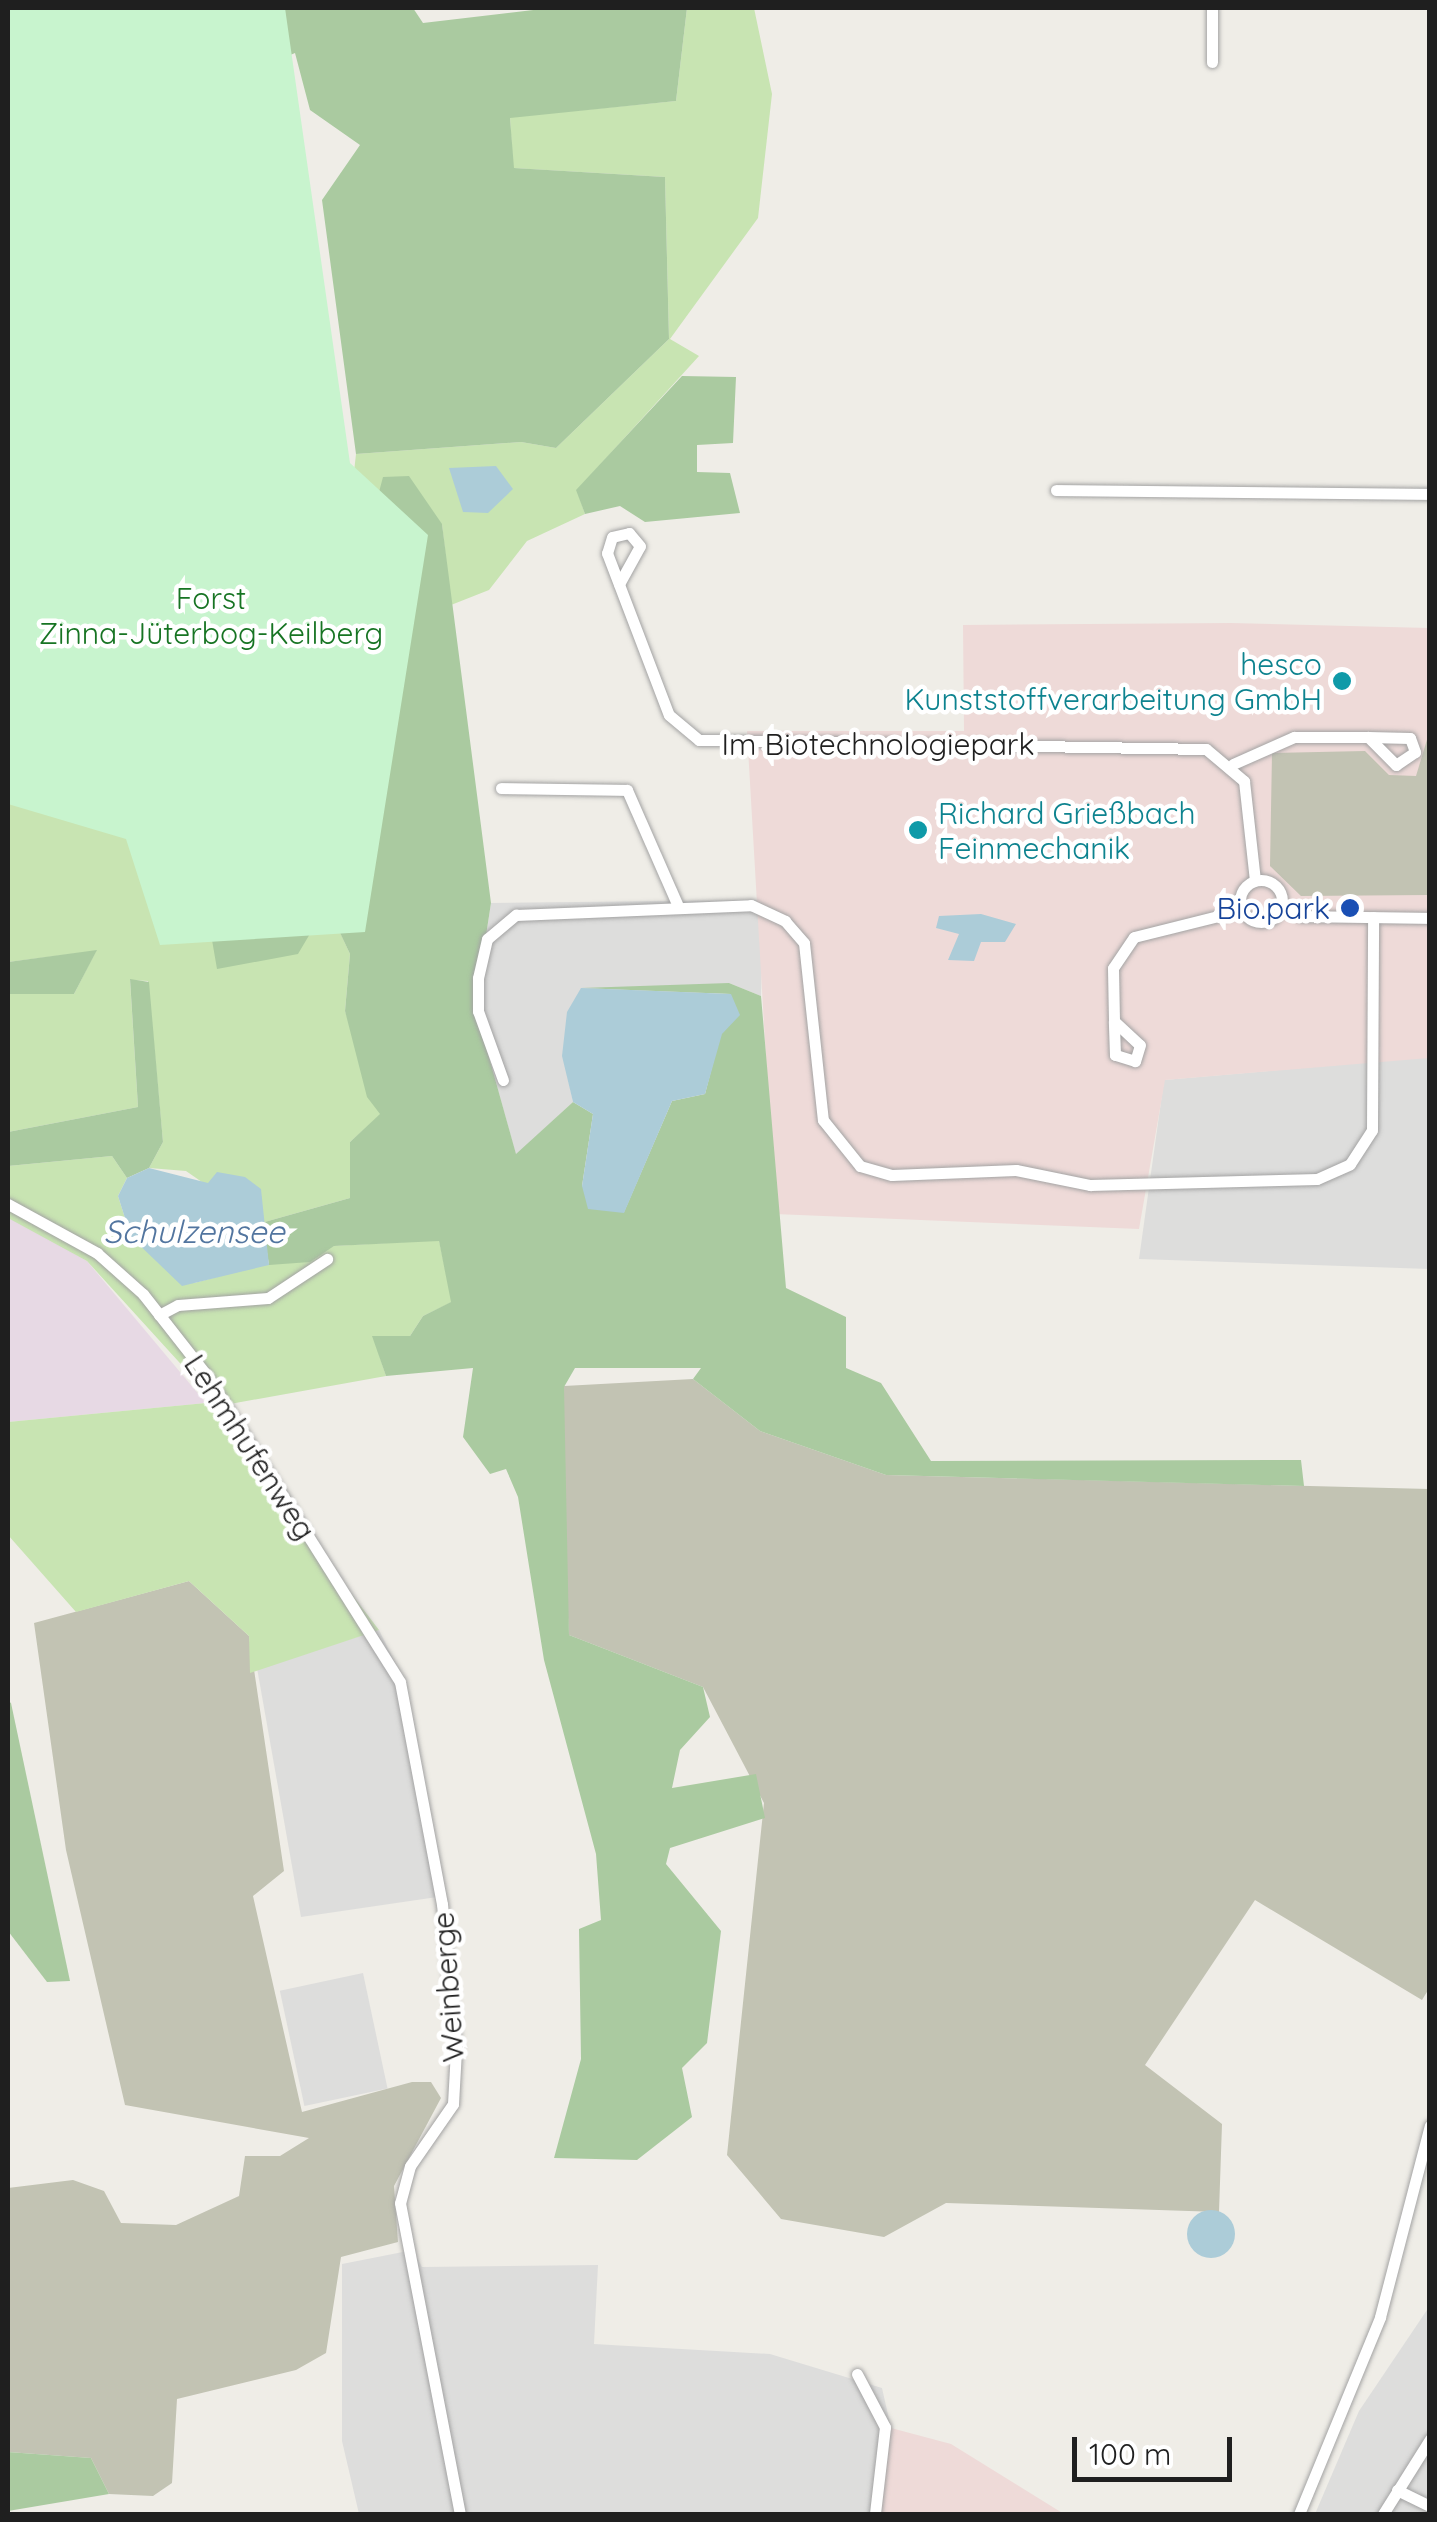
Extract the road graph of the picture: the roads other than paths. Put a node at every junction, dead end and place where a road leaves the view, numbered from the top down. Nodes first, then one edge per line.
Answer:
1 (1212, 8) edge
2 (1212, 62) dead end
3 (1056, 490) dead end
4 (1430, 494) edge
5 (619, 584) dead end
6 (1368, 738) junction
7 (1233, 764) junction
8 (501, 788) dead end
9 (1254, 880) junction
10 (678, 906) junction
11 (1281, 908) junction
12 (1242, 910) junction
13 (1373, 917) junction
14 (1430, 918) edge
15 (1114, 1021) dead end
16 (503, 1080) dead end
17 (8, 1204) edge
18 (327, 1259) dead end
19 (159, 1315) junction
20 (340, 1580) joint
21 (1430, 2125) edge
22 (857, 2374) dead end
23 (1430, 2439) edge
24 (1397, 2490) junction
25 (1430, 2506) edge
26 (460, 2514) edge
27 (875, 2514) edge
28 (1299, 2514) edge
29 (1383, 2514) edge

1 - 2 street
3 - 4 street
5 - 7 street, Im Biotechnologiepark
6 - 6 street
6 - 7 street
7 - 9 street
8 - 10 street
9 - 11 street
9 - 12 street
10 - 13 street
10 - 16 street
11 - 12 street
11 - 13 street
12 - 15 street
13 - 14 street
17 - 19 street, Lehmhufenweg
18 - 19 street, Lehmhufenweg
19 - 20 street, Lehmhufenweg
20 - 26 street, Weinberge
21 - 28 street
22 - 27 street
23 - 24 street
24 - 25 street
24 - 29 street

